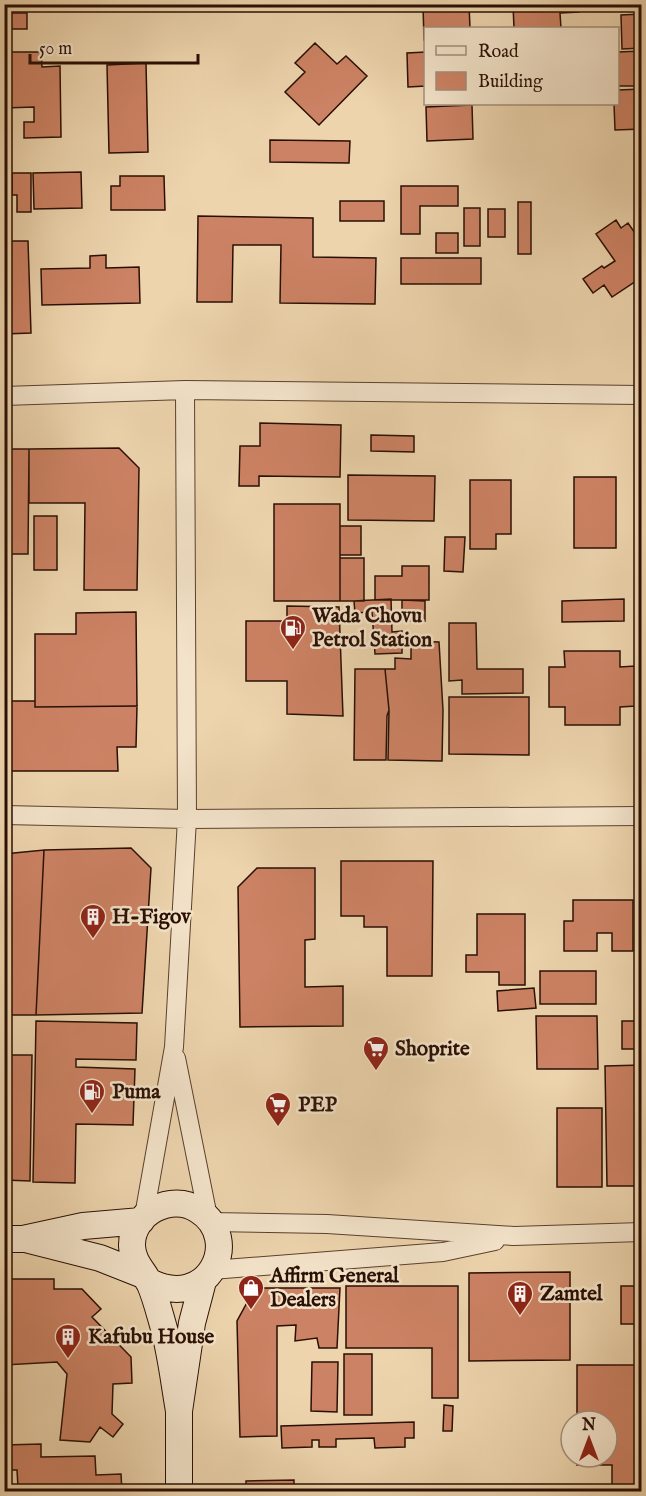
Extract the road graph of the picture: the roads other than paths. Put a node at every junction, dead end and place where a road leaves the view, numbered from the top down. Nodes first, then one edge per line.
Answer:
1 (185, 390) junction
2 (4, 396) edge
3 (642, 396) edge
4 (4, 815) edge
5 (642, 816) edge
6 (187, 819) junction
7 (174, 1047) junction
8 (142, 1219) junction
9 (210, 1220) junction
10 (642, 1232) edge
11 (514, 1236) junction
12 (14, 1239) edge
13 (208, 1275) junction
14 (146, 1278) junction
15 (179, 1411) junction
16 (179, 1491) edge

1 - 2 street
1 - 3 street
1 - 6 street
4 - 6 street
5 - 6 street
6 - 7 street
7 - 8 street
7 - 9 street
8 - 9 main road
8 - 12 main road
8 - 14 main road
9 - 11 street
9 - 13 main road
10 - 11 street
11 - 13 street
12 - 14 main road
13 - 14 main road
13 - 15 main road
14 - 15 main road
15 - 16 main road

